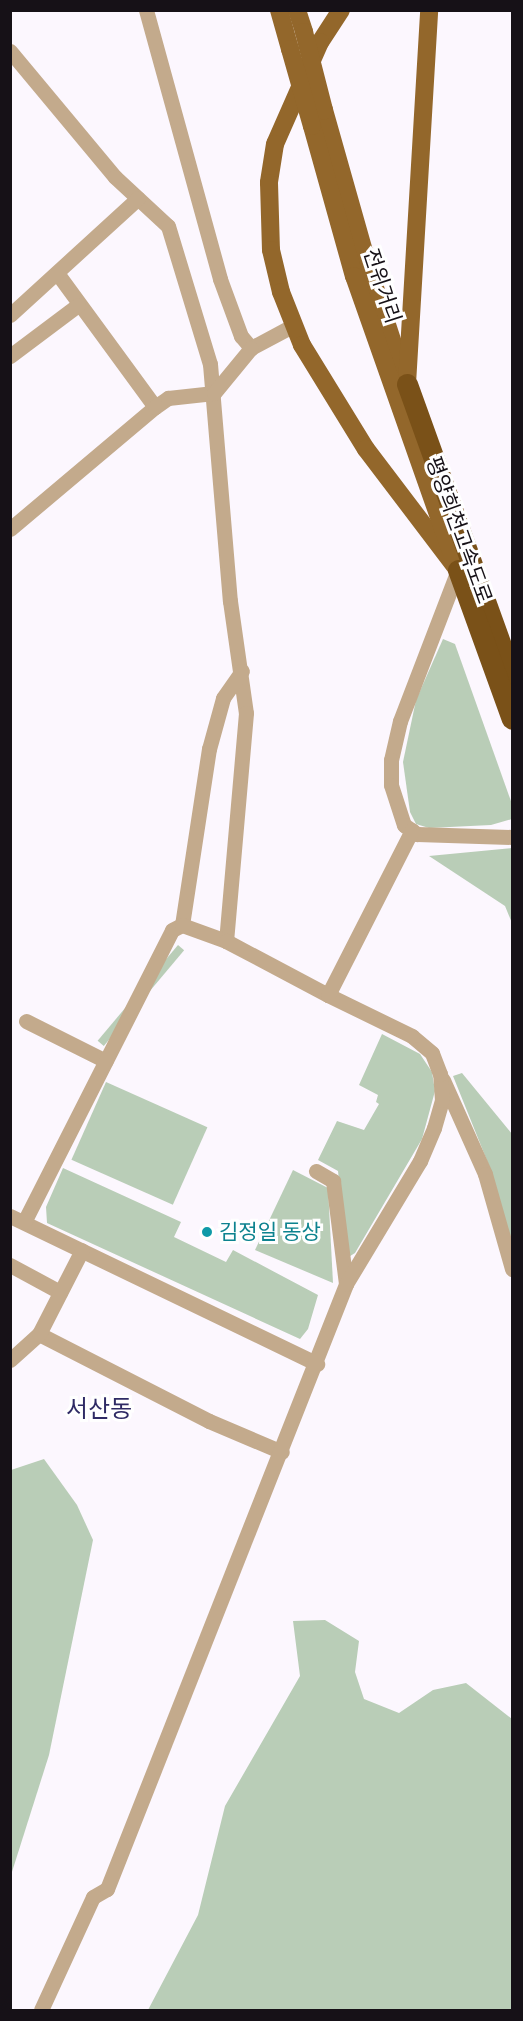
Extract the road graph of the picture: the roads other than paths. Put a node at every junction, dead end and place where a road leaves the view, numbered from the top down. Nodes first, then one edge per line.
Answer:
1 (146, 10) edge
2 (279, 10) edge
3 (297, 10) edge
4 (341, 10) edge
5 (429, 10) edge
6 (10, 51) edge
7 (138, 198) junction
8 (57, 273) junction
9 (78, 305) junction
10 (10, 315) edge
11 (292, 326) junction
12 (252, 348) junction
13 (10, 356) edge
14 (407, 384) junction
15 (214, 393) junction
16 (155, 407) junction
17 (10, 529) edge
18 (458, 570) junction
19 (242, 671) junction
20 (513, 675) edge
21 (513, 719) edge
22 (412, 831) junction
23 (513, 837) edge
24 (182, 925) junction
25 (226, 941) junction
26 (328, 994) junction
27 (27, 1021) dead end
28 (106, 1060) junction
29 (440, 1074) junction
30 (316, 1171) dead end
31 (17, 1219) edge
32 (82, 1250) junction
33 (10, 1265) edge
34 (513, 1269) edge
35 (346, 1284) junction
36 (60, 1292) junction
37 (39, 1334) junction
38 (10, 1360) edge
39 (317, 1364) junction
40 (282, 1452) junction
41 (41, 2010) edge

1 - 12 street
2 - 18 main road, 전위거리, bridge
3 - 14 main road, 전위거리, bridge
4 - 11 main road
5 - 14 main road
6 - 7 street
7 - 8 street
7 - 15 street
8 - 9 street
8 - 10 street
9 - 13 street
9 - 16 street
11 - 12 street
11 - 18 main road
12 - 15 street
14 - 20 highway, 평양희천고속도로
15 - 16 street
15 - 19 street
16 - 17 street
18 - 21 highway, 평양희천고속도로
18 - 22 street
19 - 24 street
19 - 25 street
22 - 23 street
22 - 26 street
24 - 25 street
24 - 28 street
25 - 26 street
26 - 29 street
27 - 28 street
28 - 31 street
29 - 34 street
29 - 35 street
30 - 35 street
31 - 32 street
32 - 36 street
32 - 39 street
33 - 36 street
35 - 39 street
36 - 37 street
37 - 38 street
37 - 40 street
39 - 40 street
40 - 41 street

